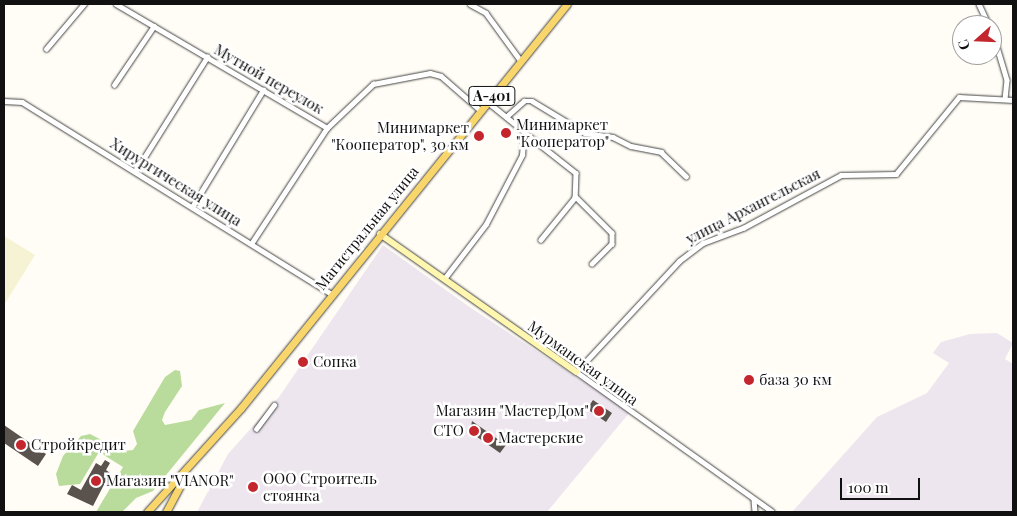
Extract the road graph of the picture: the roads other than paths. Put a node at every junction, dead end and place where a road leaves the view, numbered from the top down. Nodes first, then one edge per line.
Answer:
1 (84, 4) edge
2 (116, 4) edge
3 (470, 4) edge
4 (567, 4) edge
5 (154, 26) junction
6 (46, 49) dead end
7 (207, 57) junction
8 (520, 61) junction
9 (1002, 65) edge
10 (114, 85) dead end
11 (263, 90) junction
12 (1005, 99) junction
13 (1013, 100) edge
14 (4, 101) edge
15 (487, 102) junction
16 (480, 110) junction
17 (506, 118) junction
18 (328, 128) junction
19 (524, 132) junction
20 (135, 172) junction
21 (686, 176) dead end
22 (575, 196) junction
23 (192, 207) junction
24 (380, 234) junction
25 (542, 240) dead end
26 (251, 244) junction
27 (592, 264) dead end
28 (444, 279) junction
29 (332, 294) junction
30 (576, 372) junction
31 (274, 406) dead end
32 (256, 429) dead end
33 (189, 470) junction
34 (754, 500) junction
35 (147, 512) edge
36 (166, 512) edge
37 (756, 512) edge
38 (772, 512) edge

1 - 6 street
2 - 5 street, Мутной переулок
3 - 8 street
4 - 8 main road, Магистральная улица / А-401
5 - 7 street, Мутной переулок
5 - 10 street
7 - 11 street, Мутной переулок
7 - 20 street
8 - 15 main road, Магистральная улица / А-401
9 - 12 street
11 - 18 street, Мутной переулок
11 - 23 street
12 - 13 street, улица Архангельская
12 - 30 street, улица Архангельская
14 - 20 street, Хирургическая улица
15 - 16 main road, Магистральная улица / А-401
15 - 17 street
16 - 18 street, Мутной переулок
16 - 24 main road, Магистральная улица / А-401
17 - 19 street
17 - 21 street
18 - 26 street
19 - 22 street
19 - 28 street
20 - 23 street, Хирургическая улица
22 - 25 street
22 - 27 street
23 - 26 street, Хирургическая улица
24 - 28 street, Мурманская улица
24 - 29 main road, Магистральная улица / А-401
26 - 29 street, Хирургическая улица
28 - 30 street, Мурманская улица
29 - 33 main road, Магистральная улица / А-401
30 - 34 street, Мурманская улица
31 - 32 street
33 - 35 main road, Магистральная улица / А-401
33 - 36 main road, Магистральная улица / А-401
34 - 37 street
34 - 38 street, Мурманская улица

